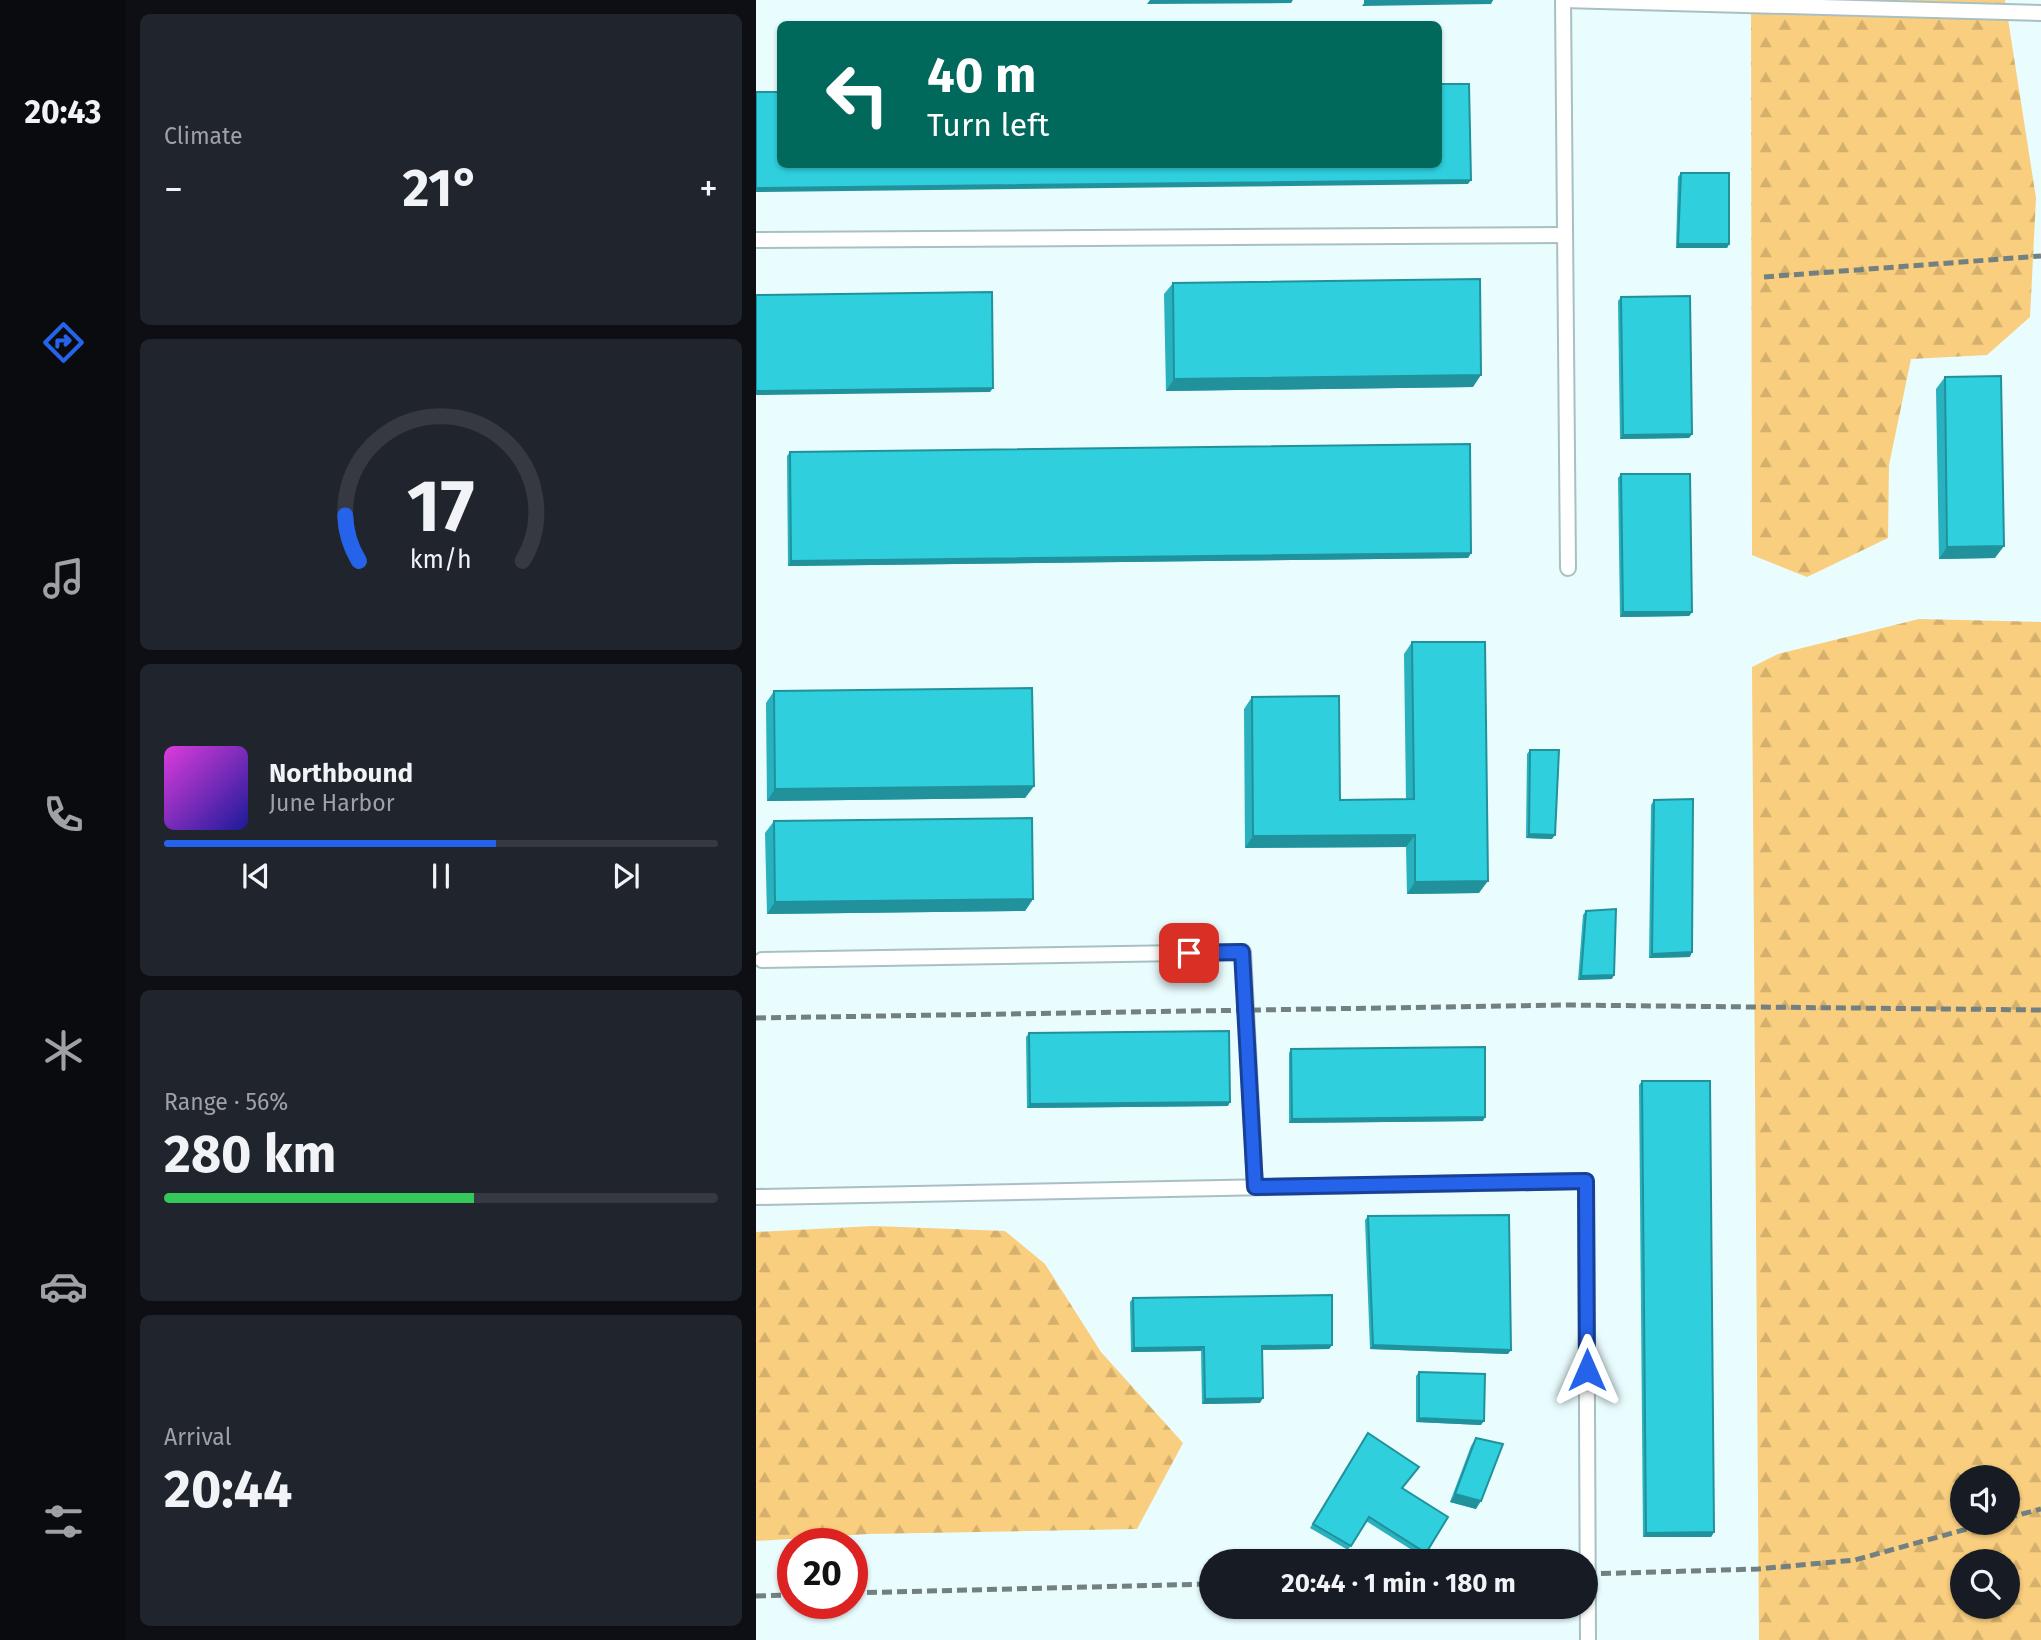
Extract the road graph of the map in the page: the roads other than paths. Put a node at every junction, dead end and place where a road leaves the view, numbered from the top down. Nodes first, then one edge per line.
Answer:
1 (1563, 0) edge
2 (2041, 13) edge
3 (1565, 235) junction
4 (756, 240) edge
5 (1569, 568) dead end
6 (762, 960) dead end
7 (1255, 1187) junction
8 (756, 1197) edge
9 (1588, 1640) edge

1 - 2 lane
1 - 3 lane
3 - 4 lane
3 - 5 lane
6 - 7 lane
7 - 8 lane
7 - 9 lane

